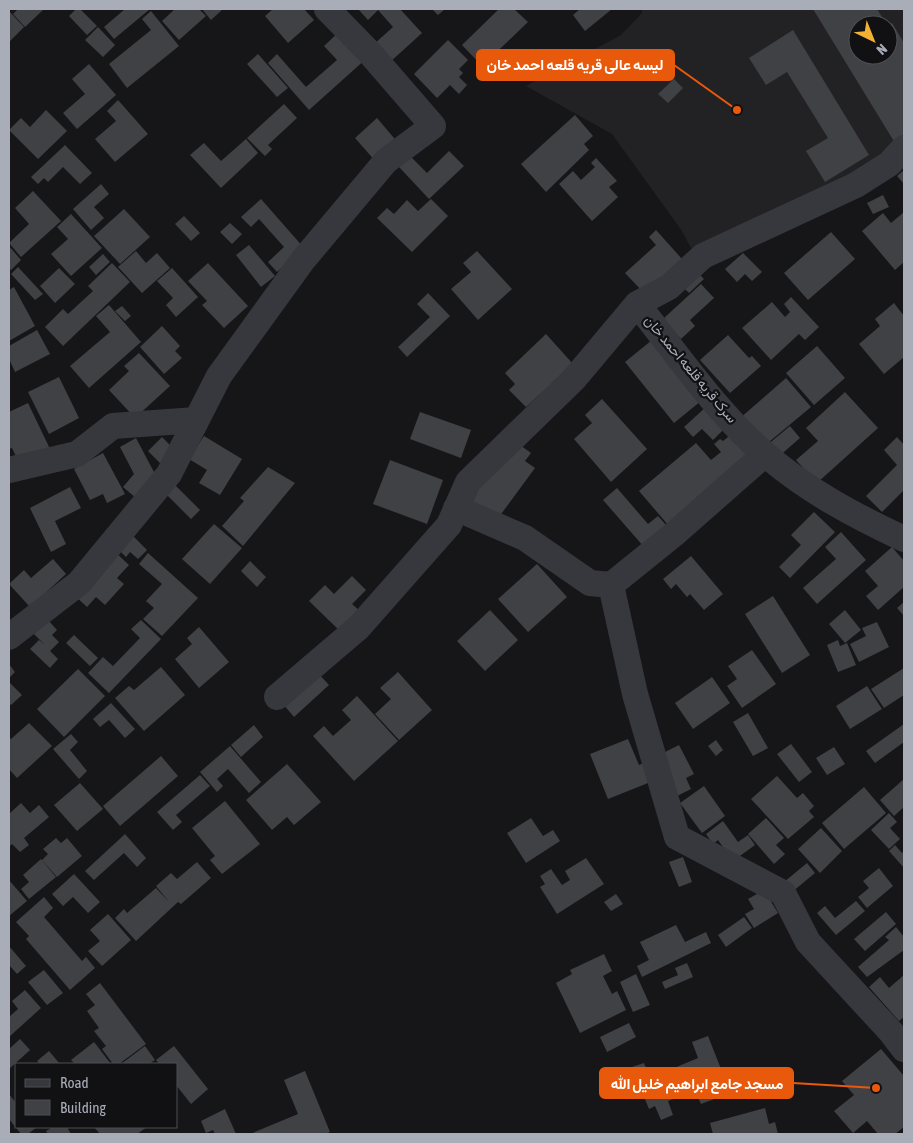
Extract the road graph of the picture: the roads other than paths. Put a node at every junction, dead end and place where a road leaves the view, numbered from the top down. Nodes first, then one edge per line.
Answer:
1 (327, 9) edge
2 (904, 148) edge
3 (637, 304) junction
4 (196, 420) junction
5 (765, 454) junction
6 (9, 470) edge
7 (456, 508) junction
8 (900, 530) edge
9 (611, 585) junction
10 (9, 637) edge
11 (277, 697) dead end
12 (904, 1049) edge

1 - 4 street
2 - 3 street, سرک قریه قلعه احمد خان
3 - 5 street, سرک قریه قلعه احمد خان
3 - 7 street
4 - 6 street
4 - 10 street
5 - 8 street, سرک قریه قلعه احمد خان
5 - 9 street
7 - 9 street
7 - 11 street
9 - 12 street

